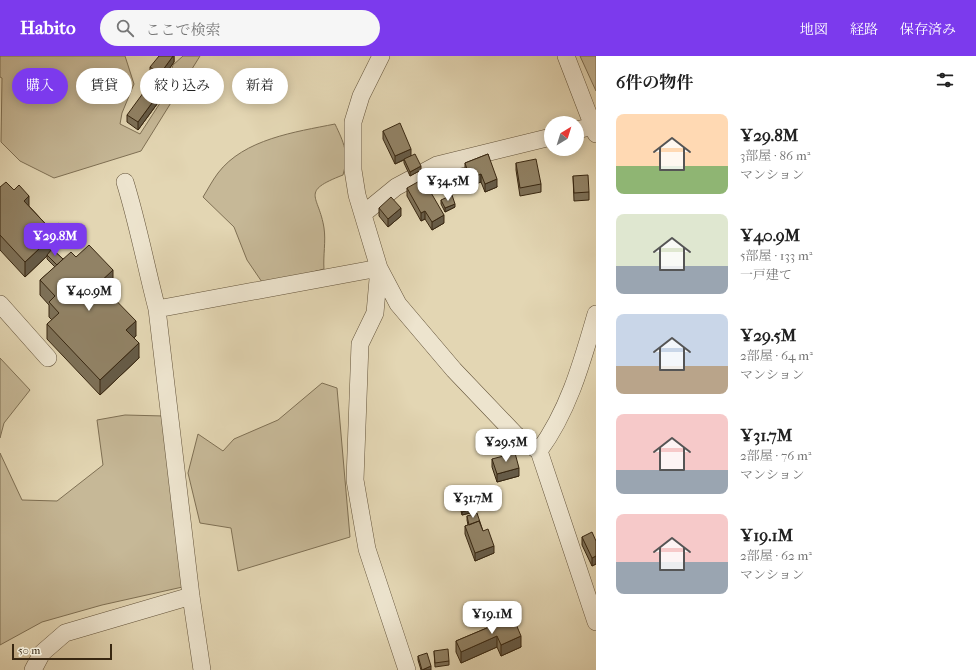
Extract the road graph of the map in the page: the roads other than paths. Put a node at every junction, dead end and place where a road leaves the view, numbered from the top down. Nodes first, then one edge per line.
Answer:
1 (381, 56) edge
2 (566, 56) edge
3 (589, 130) edge
4 (544, 138) edge
5 (125, 182) dead end
6 (363, 214) junction
7 (379, 268) junction
8 (0, 304) edge
9 (157, 310) junction
10 (596, 314) edge
11 (48, 358) dead end
12 (539, 451) junction
13 (191, 596) junction
14 (596, 622) edge
15 (34, 670) edge
16 (202, 670) edge
17 (408, 670) edge

1 - 6 street
2 - 3 street
4 - 6 street
5 - 9 street
6 - 7 street
7 - 9 street
7 - 12 street
7 - 17 street
8 - 11 street
9 - 13 street
10 - 12 street
12 - 14 street
13 - 15 street
13 - 16 street

